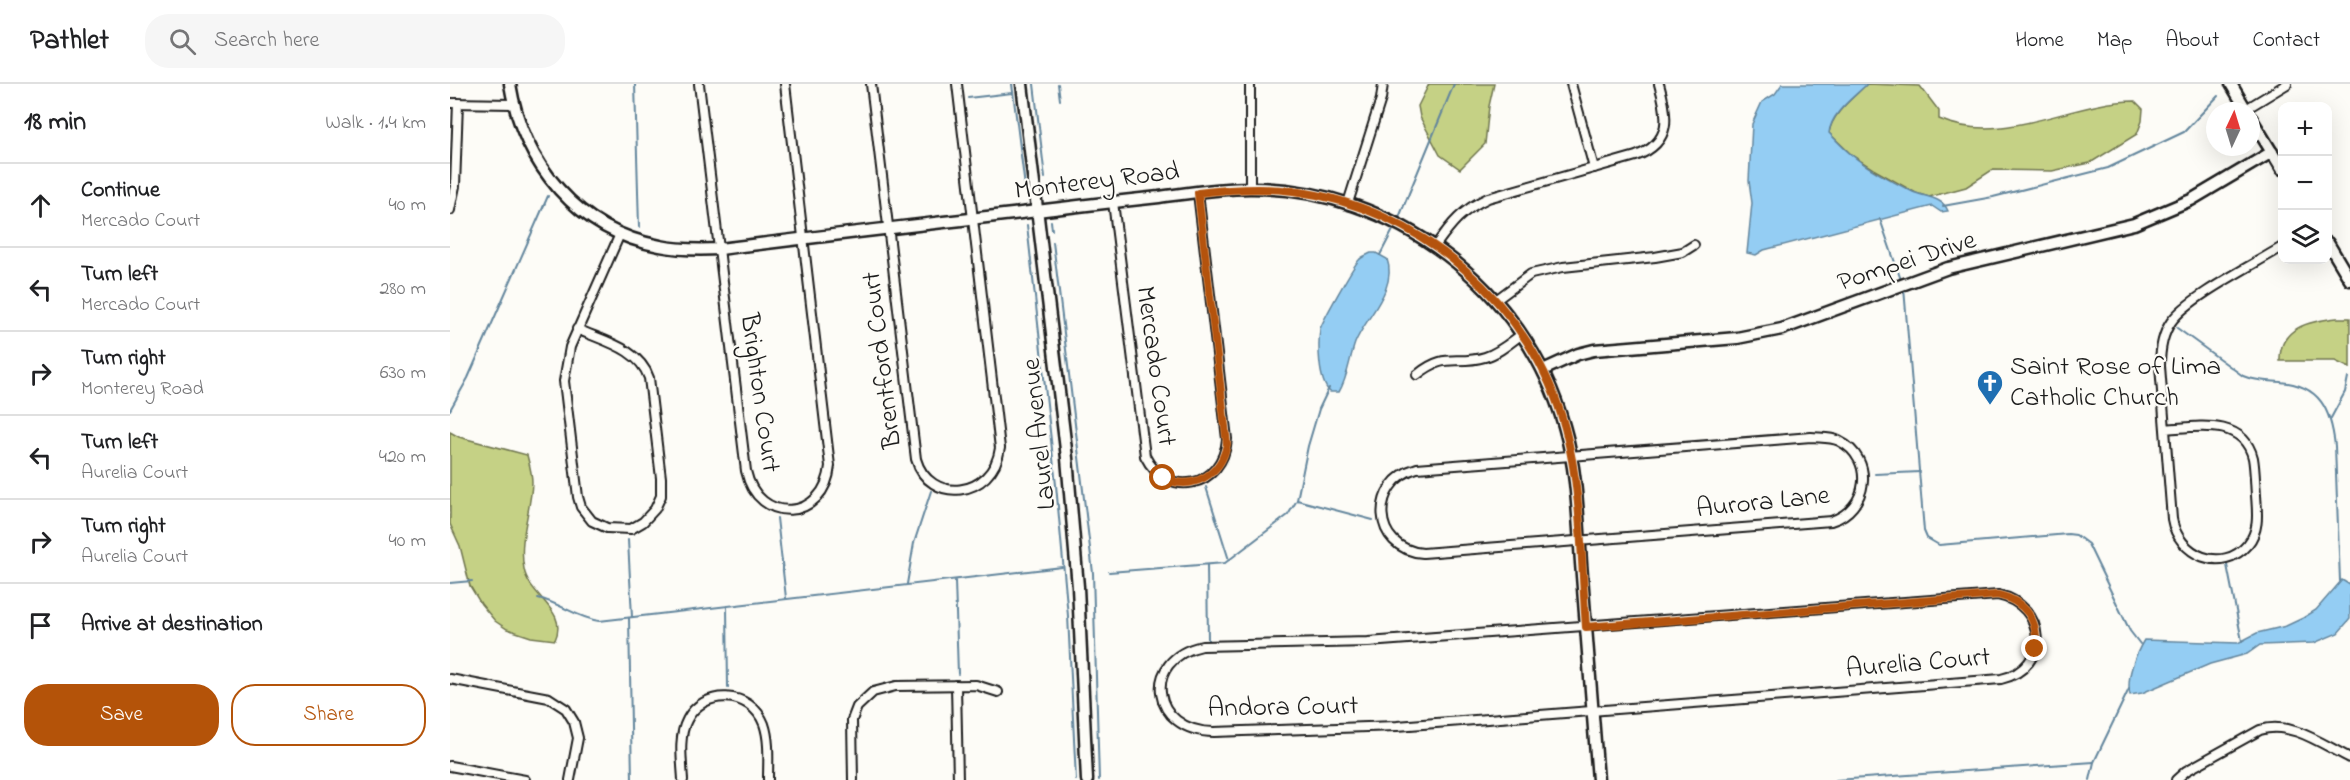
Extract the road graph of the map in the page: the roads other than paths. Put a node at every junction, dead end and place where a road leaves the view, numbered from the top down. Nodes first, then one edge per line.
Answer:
1 (510, 84) edge
2 (699, 84) edge
3 (785, 84) edge
4 (871, 84) edge
5 (957, 84) edge
6 (1022, 84) edge
7 (1250, 84) edge
8 (1383, 84) edge
9 (1571, 84) edge
10 (1659, 84) edge
11 (2231, 84) edge
12 (2287, 84) edge
13 (2242, 102) edge
14 (454, 103) edge
15 (513, 104) junction
16 (2260, 104) edge
17 (2260, 132) edge
18 (2272, 152) junction
19 (2278, 161) edge
20 (1594, 168) junction
21 (1250, 188) junction
22 (1198, 193) junction
23 (1113, 202) junction
24 (1348, 203) junction
25 (450, 210) edge
26 (1037, 211) junction
27 (973, 219) junction
28 (889, 228) junction
29 (620, 234) junction
30 (804, 238) junction
31 (1436, 245) junction
32 (1694, 245) dead end
33 (720, 249) junction
34 (2278, 250) edge
35 (2332, 250) edge
36 (2350, 280) edge
37 (1496, 300) junction
38 (577, 329) junction
39 (1522, 334) junction
40 (1543, 370) junction
41 (1417, 375) dead end
42 (2166, 429) junction
43 (1572, 457) junction
44 (1580, 542) junction
45 (1586, 627) junction
46 (450, 679) edge
47 (956, 685) junction
48 (998, 692) dead end
49 (1592, 711) junction
50 (2350, 758) edge
51 (450, 766) edge
52 (525, 780) edge
53 (570, 780) edge
54 (682, 780) edge
55 (768, 780) edge
56 (853, 780) edge
57 (958, 780) edge
58 (1087, 780) edge
59 (1598, 780) edge
60 (2176, 780) edge

1 - 15 street, Monterey Road
2 - 33 street, Brighton Court
3 - 30 street, Brighton Court
4 - 28 street, Brentford Court
5 - 27 street, Brentford Court
6 - 26 street, Laurel Avenue
7 - 21 street
8 - 24 street
9 - 20 street
10 - 20 street
11 - 13 street
12 - 16 street
14 - 15 street
14 - 25 street
15 - 29 street, Monterey Road
17 - 18 street
18 - 19 street
18 - 40 street, Pompei Drive
20 - 31 street
21 - 22 street, Monterey Road
21 - 24 street, Monterey Road
22 - 23 street, Monterey Road
22 - 23 street, Mercado Court
23 - 26 street, Monterey Road
24 - 31 street, Monterey Road
26 - 27 street, Monterey Road
26 - 58 street, Laurel Avenue
27 - 28 street, Monterey Road
27 - 28 street, Brentford Court
28 - 30 street, Monterey Road
29 - 33 street, Monterey Road
29 - 38 street
30 - 33 street, Monterey Road
30 - 33 street, Brighton Court
31 - 37 street, Monterey Road
32 - 37 street
34 - 42 street
35 - 36 street
37 - 39 street, Monterey Road
38 - 38 street
39 - 40 street, Monterey Road
39 - 41 street
40 - 43 street, Monterey Road
42 - 42 street
43 - 44 street, Monterey Road
43 - 44 street, Aurora Lane
43 - 44 street, Aurora Lane
44 - 45 street, Monterey Road
45 - 49 street, Monterey Road
45 - 49 street, Andora Court
45 - 49 street, Aurelia Court
46 - 53 street
47 - 48 street
47 - 56 street
47 - 57 street
49 - 59 street, Monterey Road
50 - 60 street
51 - 52 street
54 - 55 street

